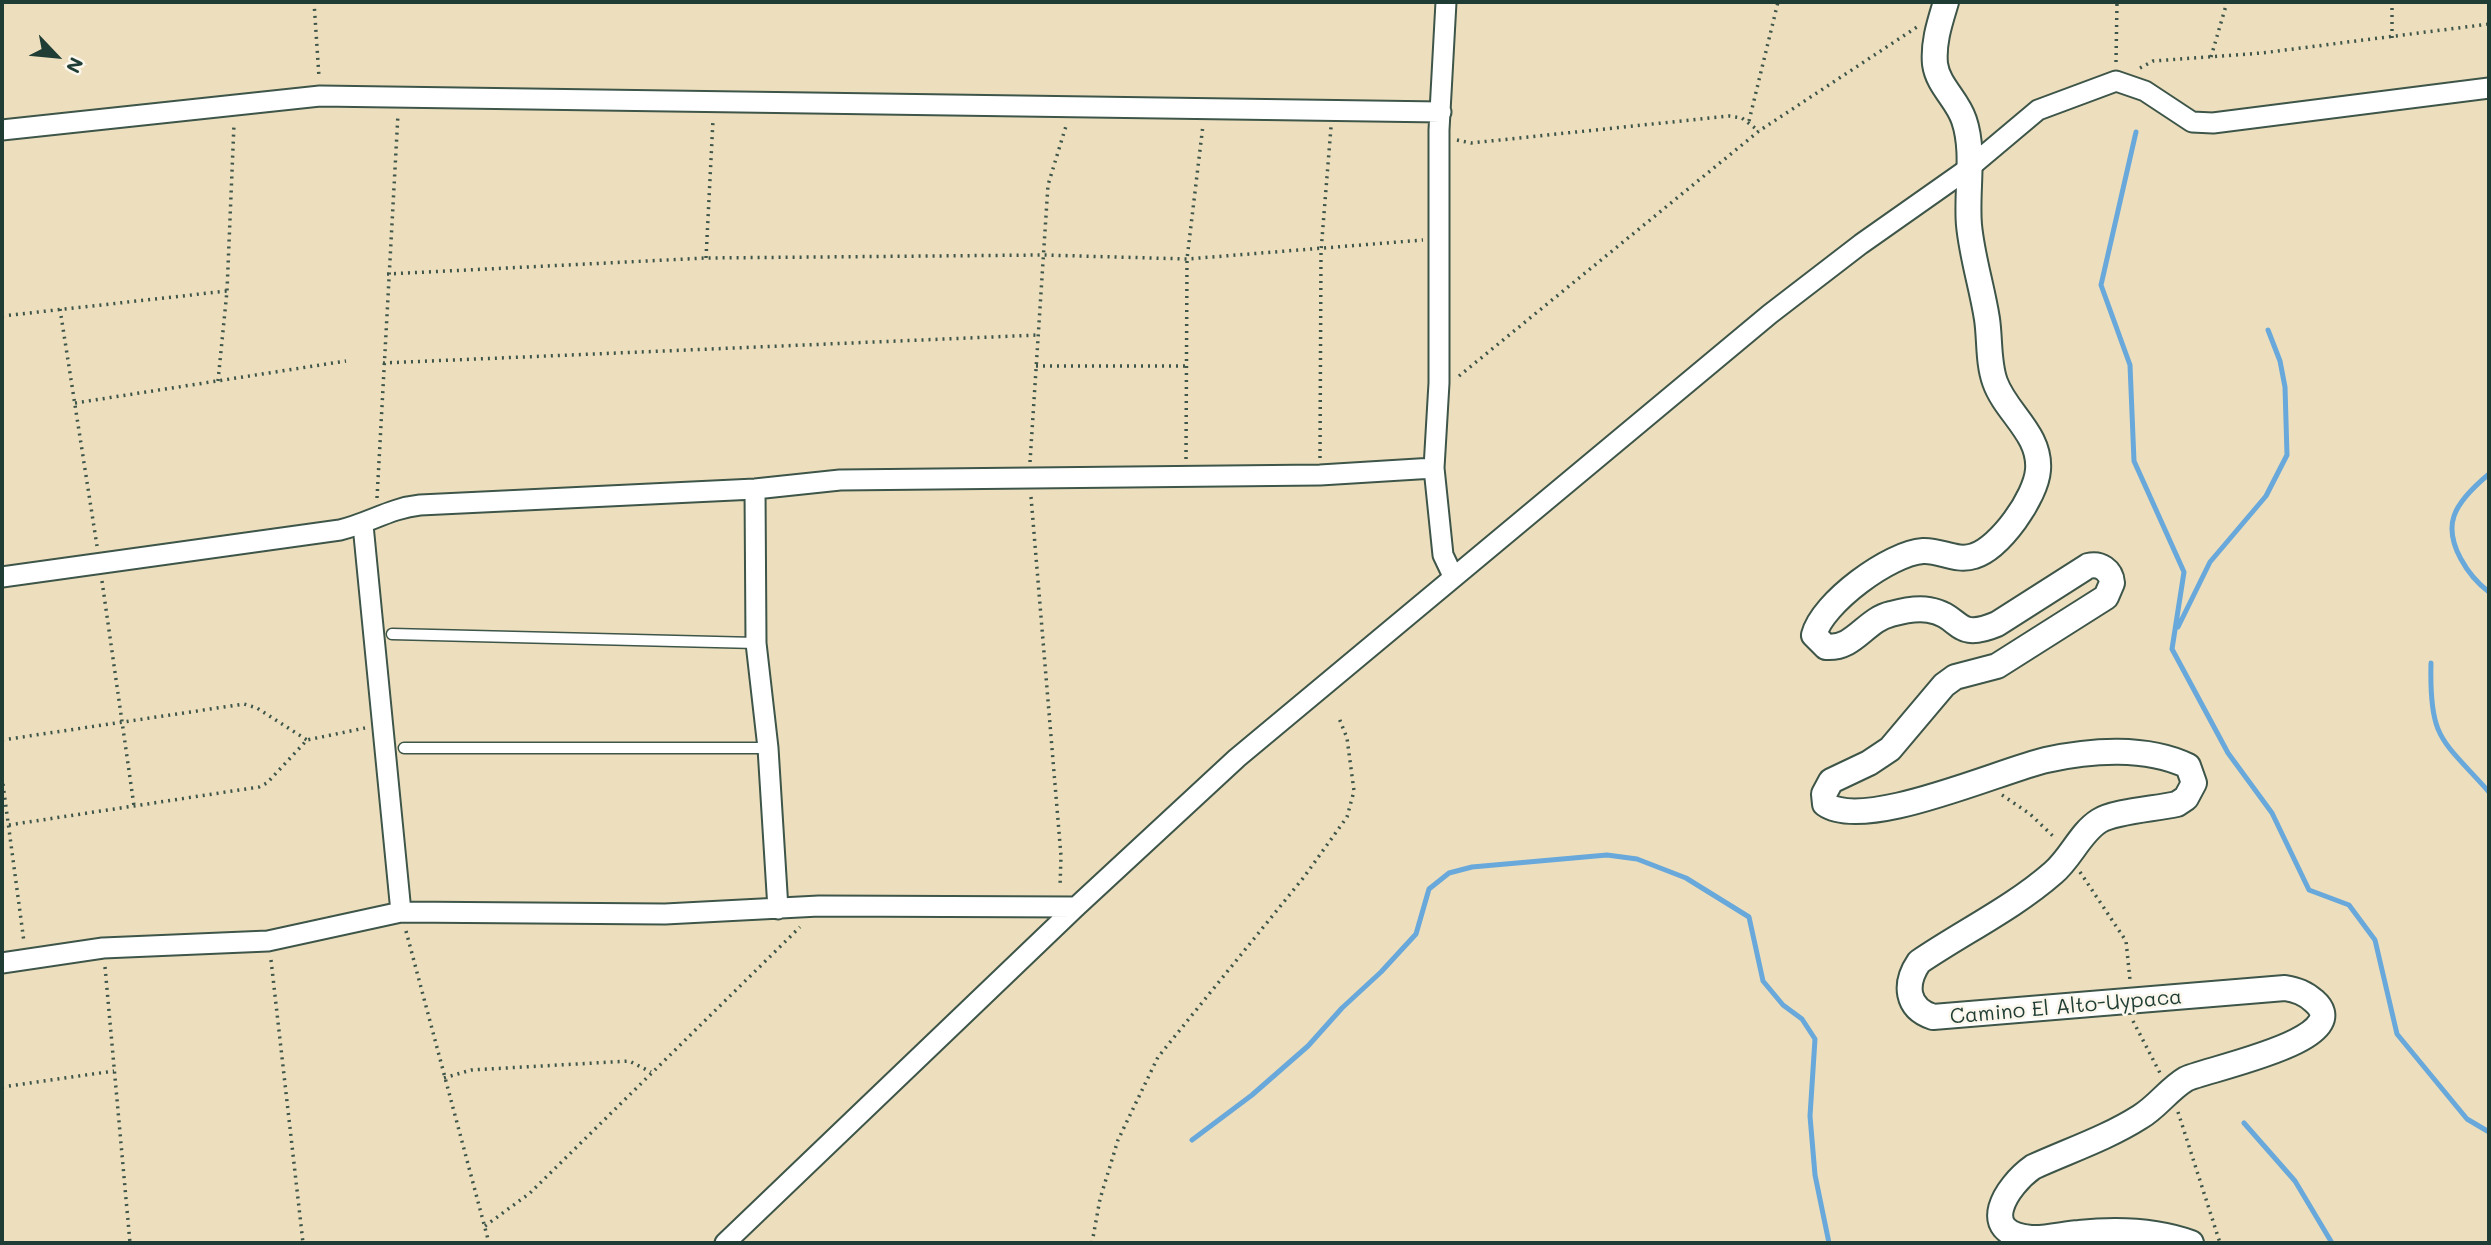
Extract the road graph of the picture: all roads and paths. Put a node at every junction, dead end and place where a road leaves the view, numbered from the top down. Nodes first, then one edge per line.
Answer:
1 (314, 2) edge
2 (1446, 2) edge
3 (1778, 2) edge
4 (2117, 2) edge
5 (2227, 2) edge
6 (2392, 2) edge
7 (1943, 13) edge
8 (2489, 24) edge
9 (2392, 38) junction
10 (2211, 57) junction
11 (2116, 81) junction
12 (2489, 88) edge
13 (320, 96) junction
14 (400, 97) junction
15 (714, 102) junction
16 (235, 105) junction
17 (1072, 107) junction
18 (1205, 109) junction
19 (1332, 111) junction
20 (1440, 121) junction
21 (1749, 121) junction
22 (2, 130) edge
23 (1759, 131) junction
24 (1969, 167) junction
25 (1439, 239) junction
26 (1321, 251) junction
27 (1044, 255) junction
28 (706, 258) junction
29 (1187, 259) junction
30 (387, 274) junction
31 (227, 291) junction
32 (2, 316) edge
33 (1038, 335) junction
34 (346, 361) dead end
35 (383, 363) junction
36 (1036, 366) junction
37 (1186, 366) junction
38 (218, 381) junction
39 (1439, 383) junction
40 (75, 403) dead end
41 (1434, 468) junction
42 (1186, 475) junction
43 (1320, 475) junction
44 (1029, 476) junction
45 (755, 489) junction
46 (383, 513) junction
47 (363, 524) junction
48 (1453, 576) junction
49 (2, 577) edge
50 (392, 634) dead end
51 (756, 643) junction
52 (1339, 718) dead end
53 (380, 724) junction
54 (2, 740) edge
55 (307, 740) junction
56 (404, 748) dead end
57 (768, 748) junction
58 (2, 777) edge
59 (10, 825) junction
60 (2, 827) edge
61 (819, 906) junction
62 (1068, 907) junction
63 (778, 909) junction
64 (401, 912) junction
65 (268, 941) junction
66 (103, 948) junction
67 (26, 958) junction
68 (2, 963) edge
69 (114, 1071) junction
70 (652, 1072) junction
71 (444, 1078) junction
72 (2, 1087) edge
73 (485, 1226) junction
74 (130, 1243) edge
75 (303, 1243) edge
76 (489, 1243) edge
77 (725, 1243) edge
78 (1092, 1243) edge
79 (2191, 1243) edge

1 - 13 path
2 - 20 street
3 - 21 path
4 - 11 path
5 - 10 path
6 - 9 path
7 - 23 path
7 - 24 street, Camino El Alto-Uypaca
8 - 9 path
9 - 10 path
10 - 11 path
11 - 12 street
11 - 24 street
13 - 14 street
13 - 16 street
14 - 15 street
14 - 30 path
15 - 17 street
15 - 28 path
16 - 22 street
16 - 31 path
17 - 18 street
17 - 27 path
18 - 19 street
18 - 29 path
19 - 20 street
19 - 26 path
20 - 21 path
20 - 25 street
21 - 23 path
23 - 39 path
24 - 48 street
24 - 79 street, Camino El Alto-Uypaca
25 - 26 path
25 - 39 street
26 - 29 path
26 - 43 path
27 - 28 path
27 - 29 path
27 - 33 path
28 - 30 path
29 - 37 path
30 - 35 path
31 - 32 path
31 - 38 path
33 - 35 path
33 - 36 path
34 - 38 path
35 - 46 path
36 - 37 path
36 - 44 path
37 - 42 path
38 - 40 path
39 - 41 street
41 - 43 street
41 - 48 street
42 - 43 street
42 - 44 street
44 - 45 street
44 - 62 path
45 - 46 street
45 - 51 street
46 - 47 street
47 - 49 street
47 - 53 street
48 - 62 street
50 - 51 lane
51 - 57 street
52 - 78 path
53 - 55 path
53 - 64 street
54 - 55 path
55 - 59 path
56 - 57 lane
57 - 63 street
58 - 59 path
59 - 60 path
59 - 67 path
61 - 62 street
61 - 63 street
61 - 70 path
62 - 77 street
63 - 64 street
64 - 65 street
64 - 71 path
65 - 66 street
65 - 75 path
66 - 67 street
66 - 69 path
67 - 68 street
69 - 72 path
69 - 74 path
70 - 71 path
70 - 73 path
71 - 73 path
73 - 76 path

